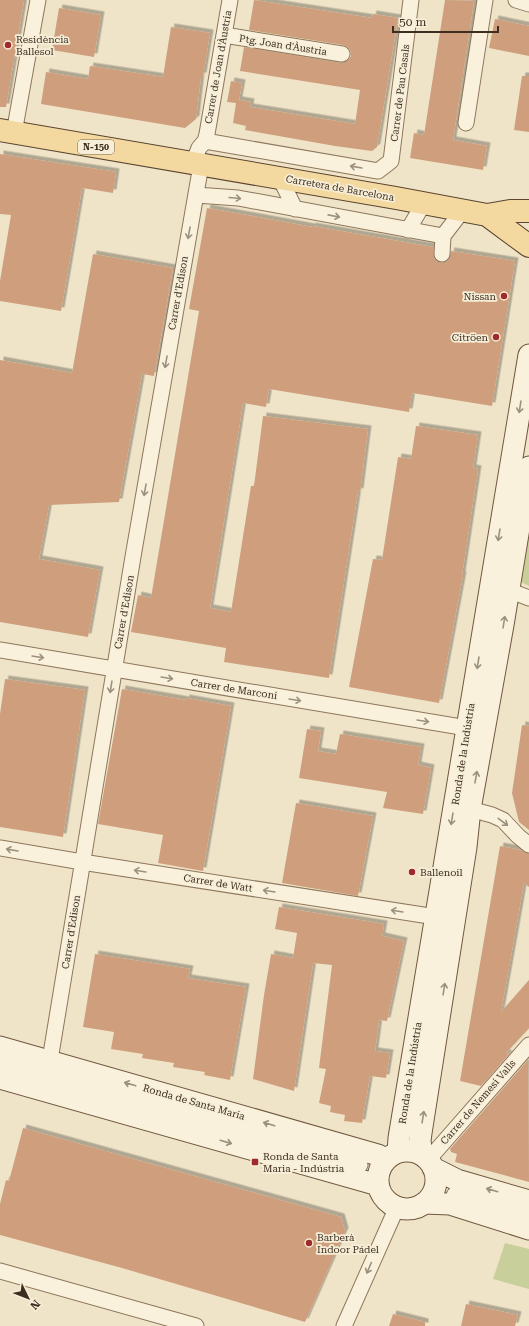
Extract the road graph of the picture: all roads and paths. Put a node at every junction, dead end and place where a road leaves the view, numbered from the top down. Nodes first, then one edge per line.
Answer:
1 (38, 0) edge
2 (230, 0) edge
3 (411, 0) edge
4 (485, 0) edge
5 (516, 0) edge
6 (529, 4) edge
7 (224, 35) junction
8 (342, 54) dead end
9 (466, 123) dead end
10 (7, 131) edge
11 (206, 137) junction
12 (197, 164) junction
13 (280, 178) junction
14 (196, 195) junction
15 (424, 203) junction
16 (295, 208) junction
17 (463, 210) junction
18 (529, 211) edge
19 (486, 215) junction
20 (529, 217) edge
21 (408, 230) junction
22 (443, 236) junction
23 (529, 244) edge
24 (442, 254) dead end
25 (529, 355) edge
26 (528, 476) edge
27 (508, 590) junction
28 (529, 598) edge
29 (0, 650) edge
30 (114, 669) junction
31 (467, 728) junction
32 (470, 809) junction
33 (529, 845) edge
34 (0, 848) edge
35 (82, 862) junction
36 (436, 917) junction
37 (0, 1047) edge
38 (527, 1049) edge
39 (50, 1060) junction
40 (0, 1065) edge
41 (0, 1078) edge
42 (392, 1156) junction
43 (428, 1161) junction
44 (360, 1166) dead end
45 (378, 1185) junction
46 (454, 1194) dead end
47 (529, 1201) edge
48 (424, 1204) junction
49 (397, 1207) junction
50 (529, 1216) edge
51 (529, 1229) edge
52 (0, 1271) edge
53 (196, 1326) edge
54 (344, 1326) edge

1 - 10 street
2 - 7 street, Carrer de Joan d'Àustria
3 -> 11 street, Carrer de Pau Casals
4 - 9 street
5 - 6 street
7 - 8 street, Ptg. Joan d'Àustria
7 - 11 street, Carrer de Joan d'Àustria
10 - 12 main road, Carretera de Barcelona / N-150
11 - 12 street
12 - 13 main road, Carretera de Barcelona / N-150
12 - 14 street, Carrer d'Edison
13 - 15 main road, Carretera de Barcelona / N-150
13 - 16 street
14 -> 16 street
14 -> 30 street, Carrer d'Edison
15 - 17 main road, Carretera de Barcelona / N-150
15 - 21 street
16 -> 21 street
17 - 19 main road, Carretera de Barcelona / N-150
17 - 22 street
18 - 19 main road, Carretera de Barcelona / N-150
19 - 23 main road, Carretera de Barcelona / N-150
20 - 23 main road, N-150
21 - 22 street
22 - 24 street
25 -> 31 street, Ronda de la Indústria
26 - 27 street, Ronda de la Indústria
27 - 28 street
32 -> 27 street, Ronda de la Indústria
29 -> 30 street, Carrer de Marconi
30 -> 31 street, Carrer de Marconi
30 -> 35 street, Carrer d'Edison
31 -> 36 street, Ronda de la Indústria
32 -> 33 street
43 -> 32 street, Ronda de la Indústria
35 -> 34 street, Carrer de Watt
36 -> 35 street, Carrer de Watt
35 - 39 street, Carrer d'Edison
36 - 42 street, Ronda de la Indústria
37 - 39 street, Ronda de Santa Maria
38 - 43 street, Carrer de Nemesi Valls
42 -> 39 street, Ronda de Santa Maria
40 - 44 street, Ronda de Santa Maria
41 -> 45 street
42 - 43 street
42 - 45 street
47 -> 43 street
43 - 48 street
45 - 49 street
46 - 50 street
48 - 49 street
48 - 51 street
49 -> 54 street
52 - 53 street

